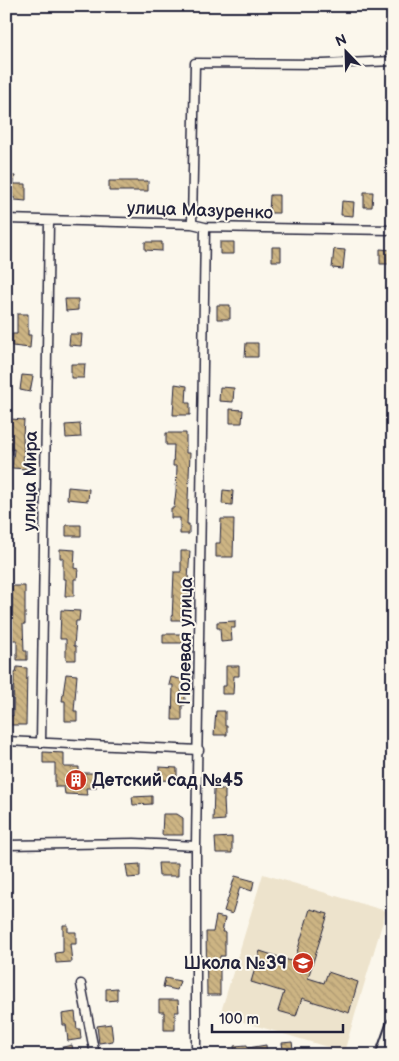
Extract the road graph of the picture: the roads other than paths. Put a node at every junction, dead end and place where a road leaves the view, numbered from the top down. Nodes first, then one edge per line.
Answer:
1 (393, 61) edge
2 (6, 219) edge
3 (49, 221) junction
4 (192, 224) junction
5 (205, 227) junction
6 (393, 230) edge
7 (6, 741) edge
8 (41, 743) junction
9 (199, 750) junction
10 (6, 845) edge
11 (196, 846) junction
12 (81, 984) dead end
13 (393, 1024) edge
14 (95, 1055) edge
15 (196, 1055) edge
16 (382, 1055) edge

1 - 4 street
2 - 3 street, улица Мазуренко
3 - 4 street, улица Мазуренко
3 - 8 street, улица Мира
4 - 5 street, улица Мазуренко
5 - 6 street, улица Мазуренко
5 - 9 street, Полевая улица
7 - 8 street
8 - 9 street
9 - 11 street, Полевая улица
10 - 11 street
11 - 15 street, Полевая улица
12 - 14 street
13 - 16 main road

